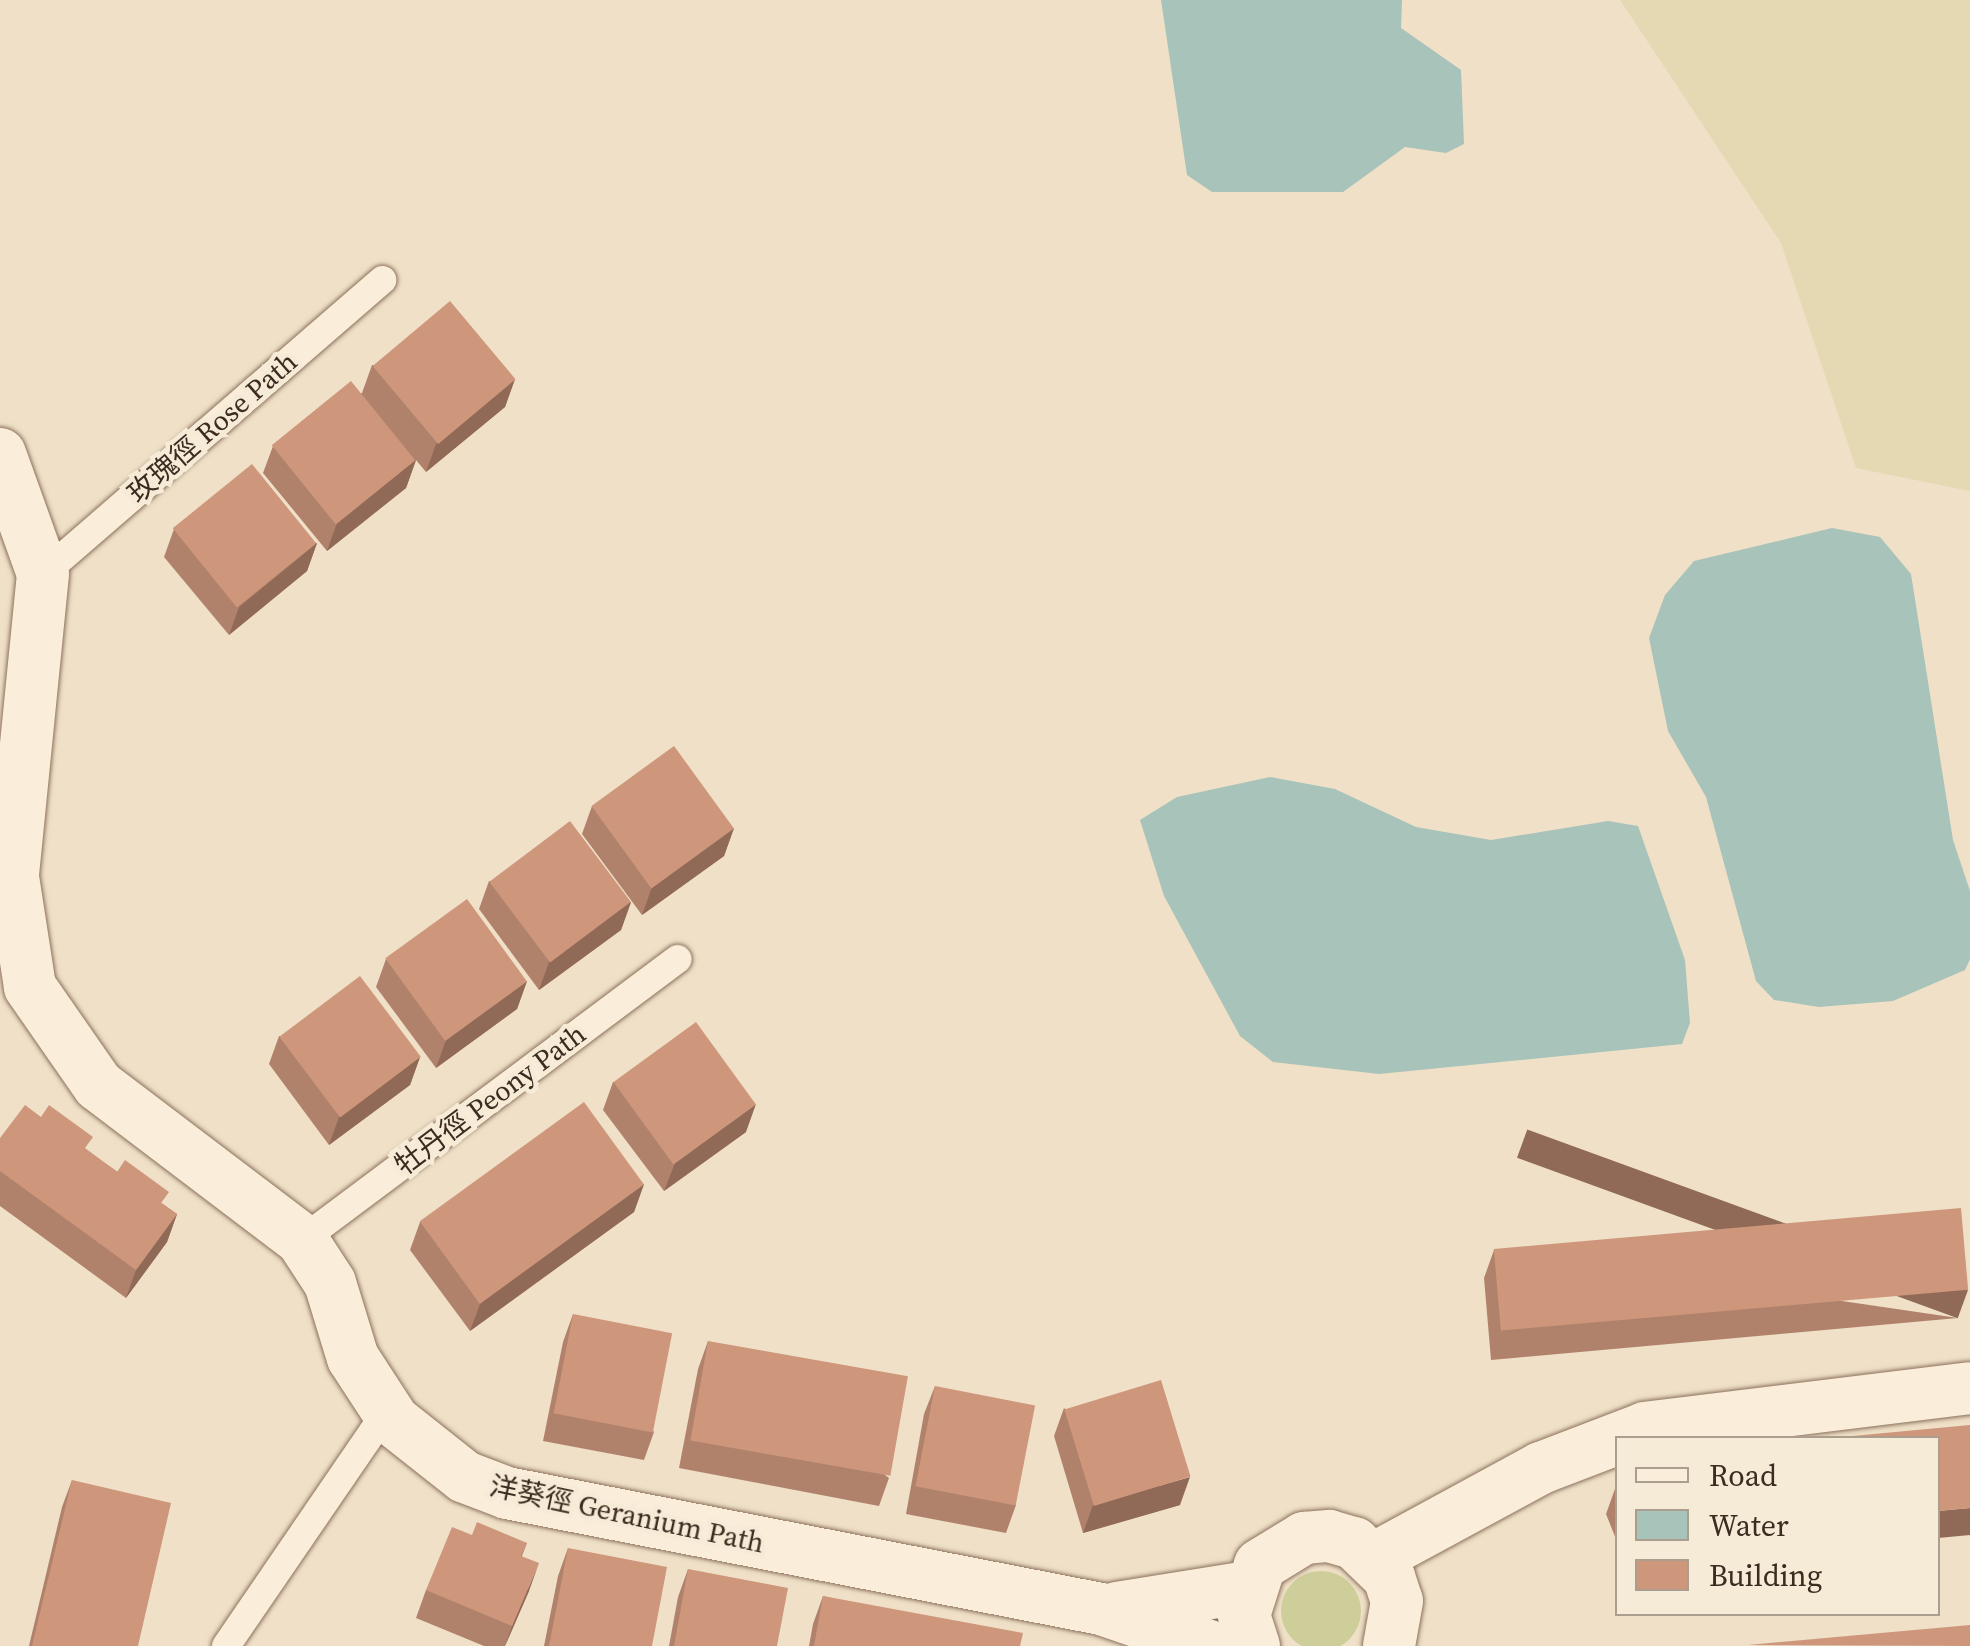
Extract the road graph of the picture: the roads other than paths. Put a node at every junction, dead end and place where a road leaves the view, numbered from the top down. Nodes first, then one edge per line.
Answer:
1 (382, 280) dead end
2 (0, 454) edge
3 (43, 574) junction
4 (9, 948) edge
5 (678, 959) dead end
6 (302, 1240) junction
7 (1970, 1388) edge
8 (386, 1412) junction
9 (1624, 1436) edge
10 (1615, 1440) edge
11 (1374, 1558) junction
12 (1248, 1588) junction
13 (1101, 1610) junction
14 (226, 1646) edge
15 (1209, 1646) edge
16 (1254, 1646) edge
17 (1389, 1646) edge

1 - 3 lane, 玫瑰徑 Rose Path
2 - 3 street, 洋葵徑 Geranium Path
3 - 4 street, 洋葵徑 Geranium Path
4 - 6 street, 洋葵徑 Geranium Path
5 - 6 lane, 牡丹徑 Peony Path
6 - 8 street, 洋葵徑 Geranium Path
7 - 9 street
8 - 13 street, 洋葵徑 Geranium Path
8 - 14 lane
10 - 11 street
11 - 12 street
11 - 17 street
12 - 13 street, 洋葵徑 Geranium Path
12 - 16 street
13 - 15 street, 洋葵徑 Geranium Path

